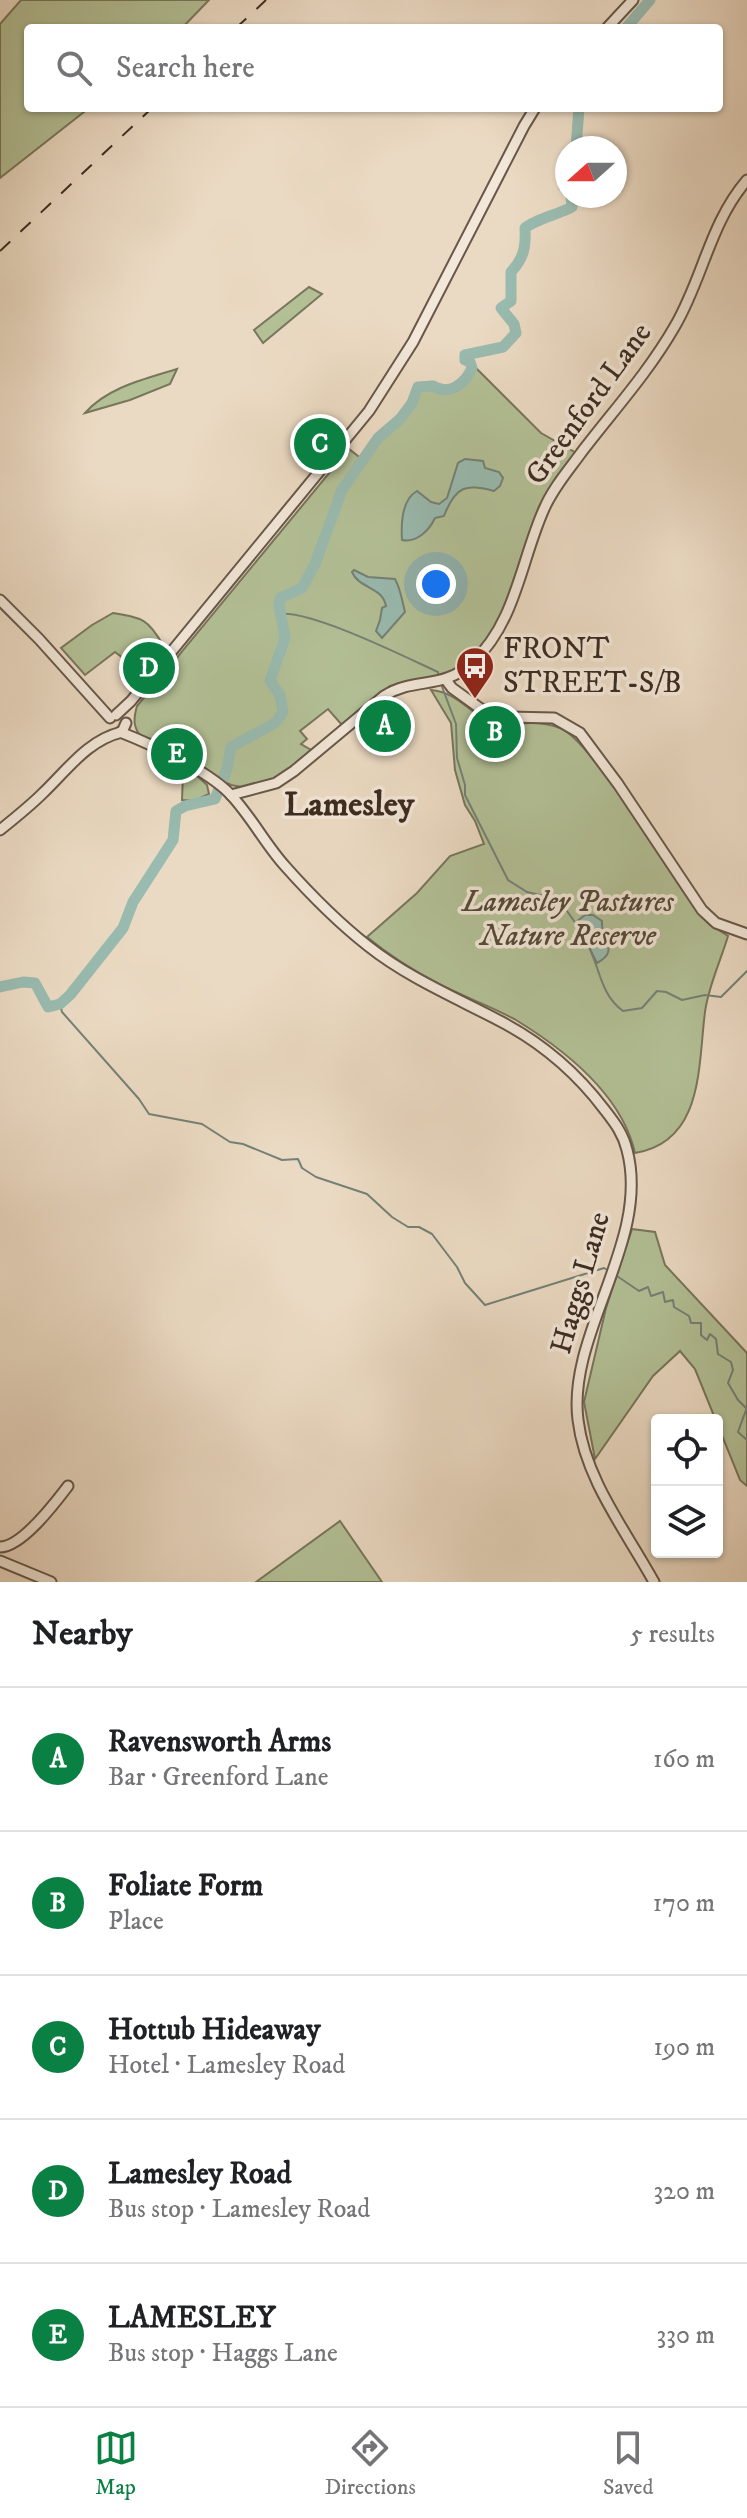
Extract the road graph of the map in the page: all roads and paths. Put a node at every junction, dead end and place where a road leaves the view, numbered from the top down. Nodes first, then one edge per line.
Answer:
1 (633, 0) edge
2 (611, 24) edge
3 (533, 112) edge
4 (747, 180) edge
5 (0, 600) edge
6 (446, 680) junction
7 (118, 724) junction
8 (229, 793) junction
9 (0, 830) edge
10 (747, 934) edge
11 (68, 1486) dead end
12 (0, 1547) edge
13 (0, 1561) edge
14 (51, 1582) edge
15 (654, 1582) edge

1 - 2 street
3 - 7 street
4 - 6 street, Greenford Lane
5 - 7 street, Haggs Lane
6 - 8 street, Greenford Lane
6 - 10 street
7 - 8 street, Haggs Lane
7 - 9 street
8 - 15 street, Haggs Lane
11 - 12 street
13 - 14 street

